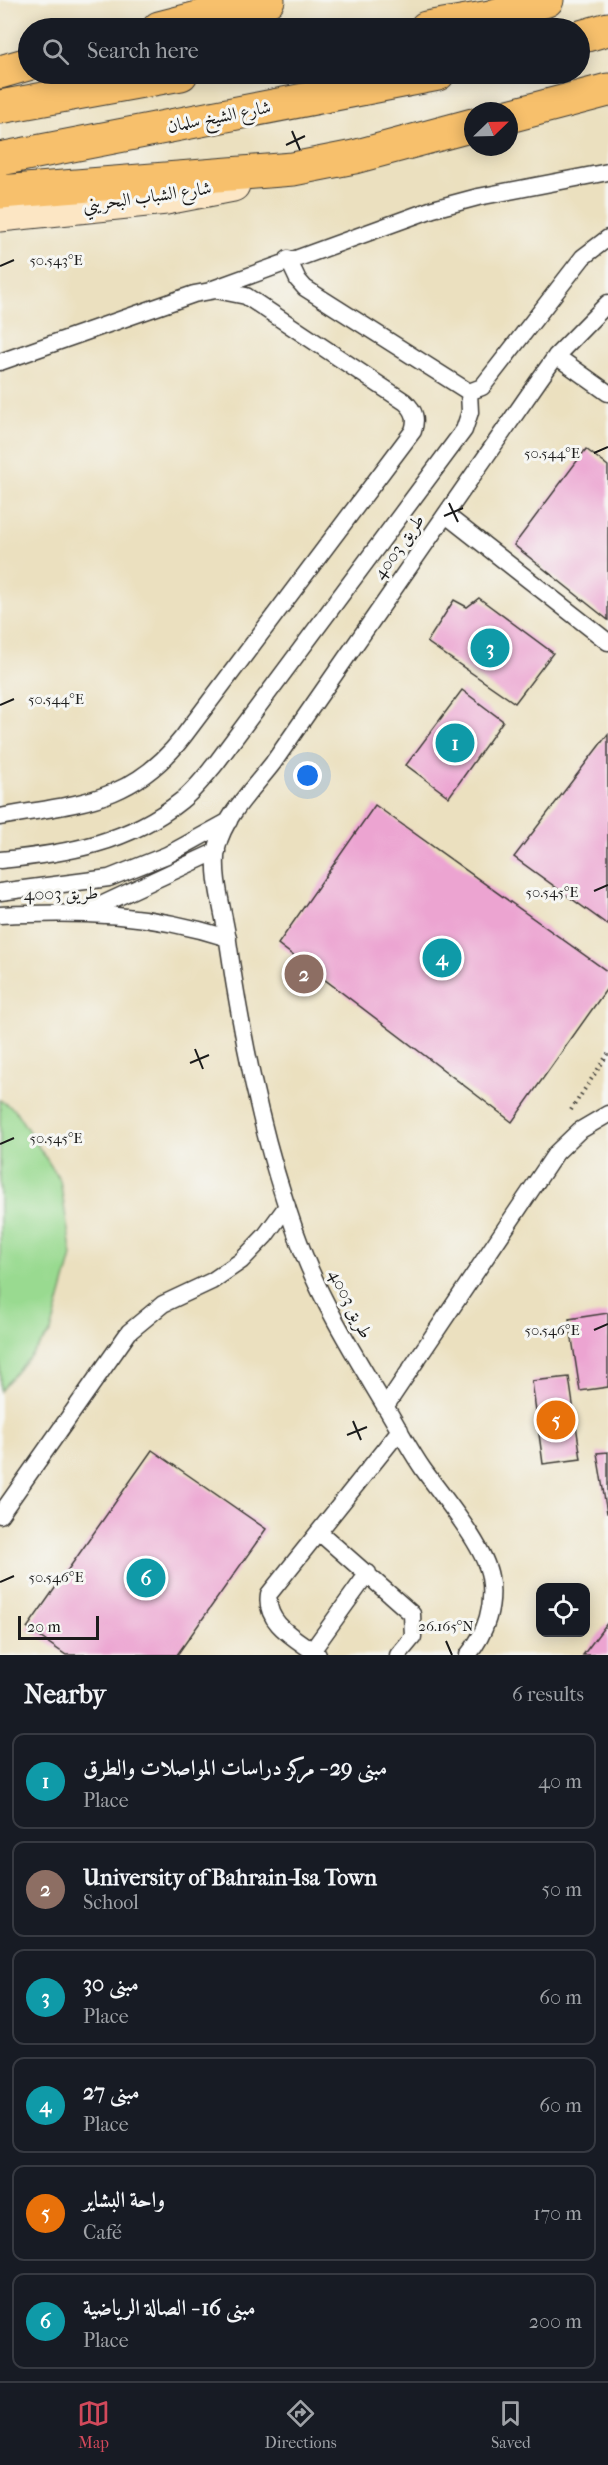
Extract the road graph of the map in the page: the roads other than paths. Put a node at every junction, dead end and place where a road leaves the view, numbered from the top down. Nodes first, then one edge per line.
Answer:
1 (268, 0) edge
2 (547, 0) edge
3 (198, 18) edge
4 (484, 18) edge
5 (608, 29) edge
6 (590, 34) edge
7 (18, 67) edge
8 (0, 72) edge
9 (125, 84) edge
10 (386, 84) edge
11 (608, 90) edge
12 (0, 107) edge
13 (518, 114) edge
14 (464, 127) edge
15 (0, 159) edge
16 (292, 169) junction
17 (608, 172) edge
18 (0, 192) edge
19 (0, 215) edge
20 (608, 238) edge
21 (288, 259) junction
22 (207, 291) junction
23 (608, 303) edge
24 (556, 356) junction
25 (0, 362) edge
26 (469, 392) junction
27 (608, 393) edge
28 (446, 515) junction
29 (608, 642) edge
30 (0, 817) edge
31 (230, 820) junction
32 (217, 850) junction
33 (0, 860) edge
34 (0, 892) edge
35 (84, 912) junction
36 (0, 915) edge
37 (228, 938) junction
38 (608, 1114) edge
39 (287, 1206) junction
40 (385, 1407) junction
41 (400, 1430) junction
42 (0, 1515) edge
43 (319, 1532) junction
44 (368, 1573) junction
45 (315, 1653) edge
46 (398, 1655) edge
47 (468, 1655) edge

1 - 3 main road
2 - 4 main road
5 - 6 main road
7 - 8 main road
9 - 12 main road
10 - 15 main road, شارع الشيخ سلمان
11 - 13 main road
14 - 16 main road
16 - 18 main road
16 - 19 street, شارع الشباب البحريني
17 - 21 lane
20 - 26 lane
21 - 22 lane
21 - 26 lane
22 - 25 lane
22 - 30 lane
23 - 24 lane, طريق 4003
24 - 27 lane
24 - 28 lane, طريق 4003
26 - 33 lane
28 - 29 lane
28 - 31 lane, طريق 4003
31 - 32 lane, طريق 4003
31 - 34 lane, طريق 4003
32 - 35 lane
32 - 37 lane, طريق 4003
35 - 36 lane, طريق 4003
35 - 37 lane, طريق 4003
37 - 39 lane, طريق 4003
38 - 40 lane
39 - 40 lane, طريق 4003
39 - 42 lane
40 - 41 lane, طريق 4003
41 - 43 lane
41 - 47 lane, طريق 4003
43 - 44 lane
43 - 45 lane
44 - 45 lane
44 - 46 lane

